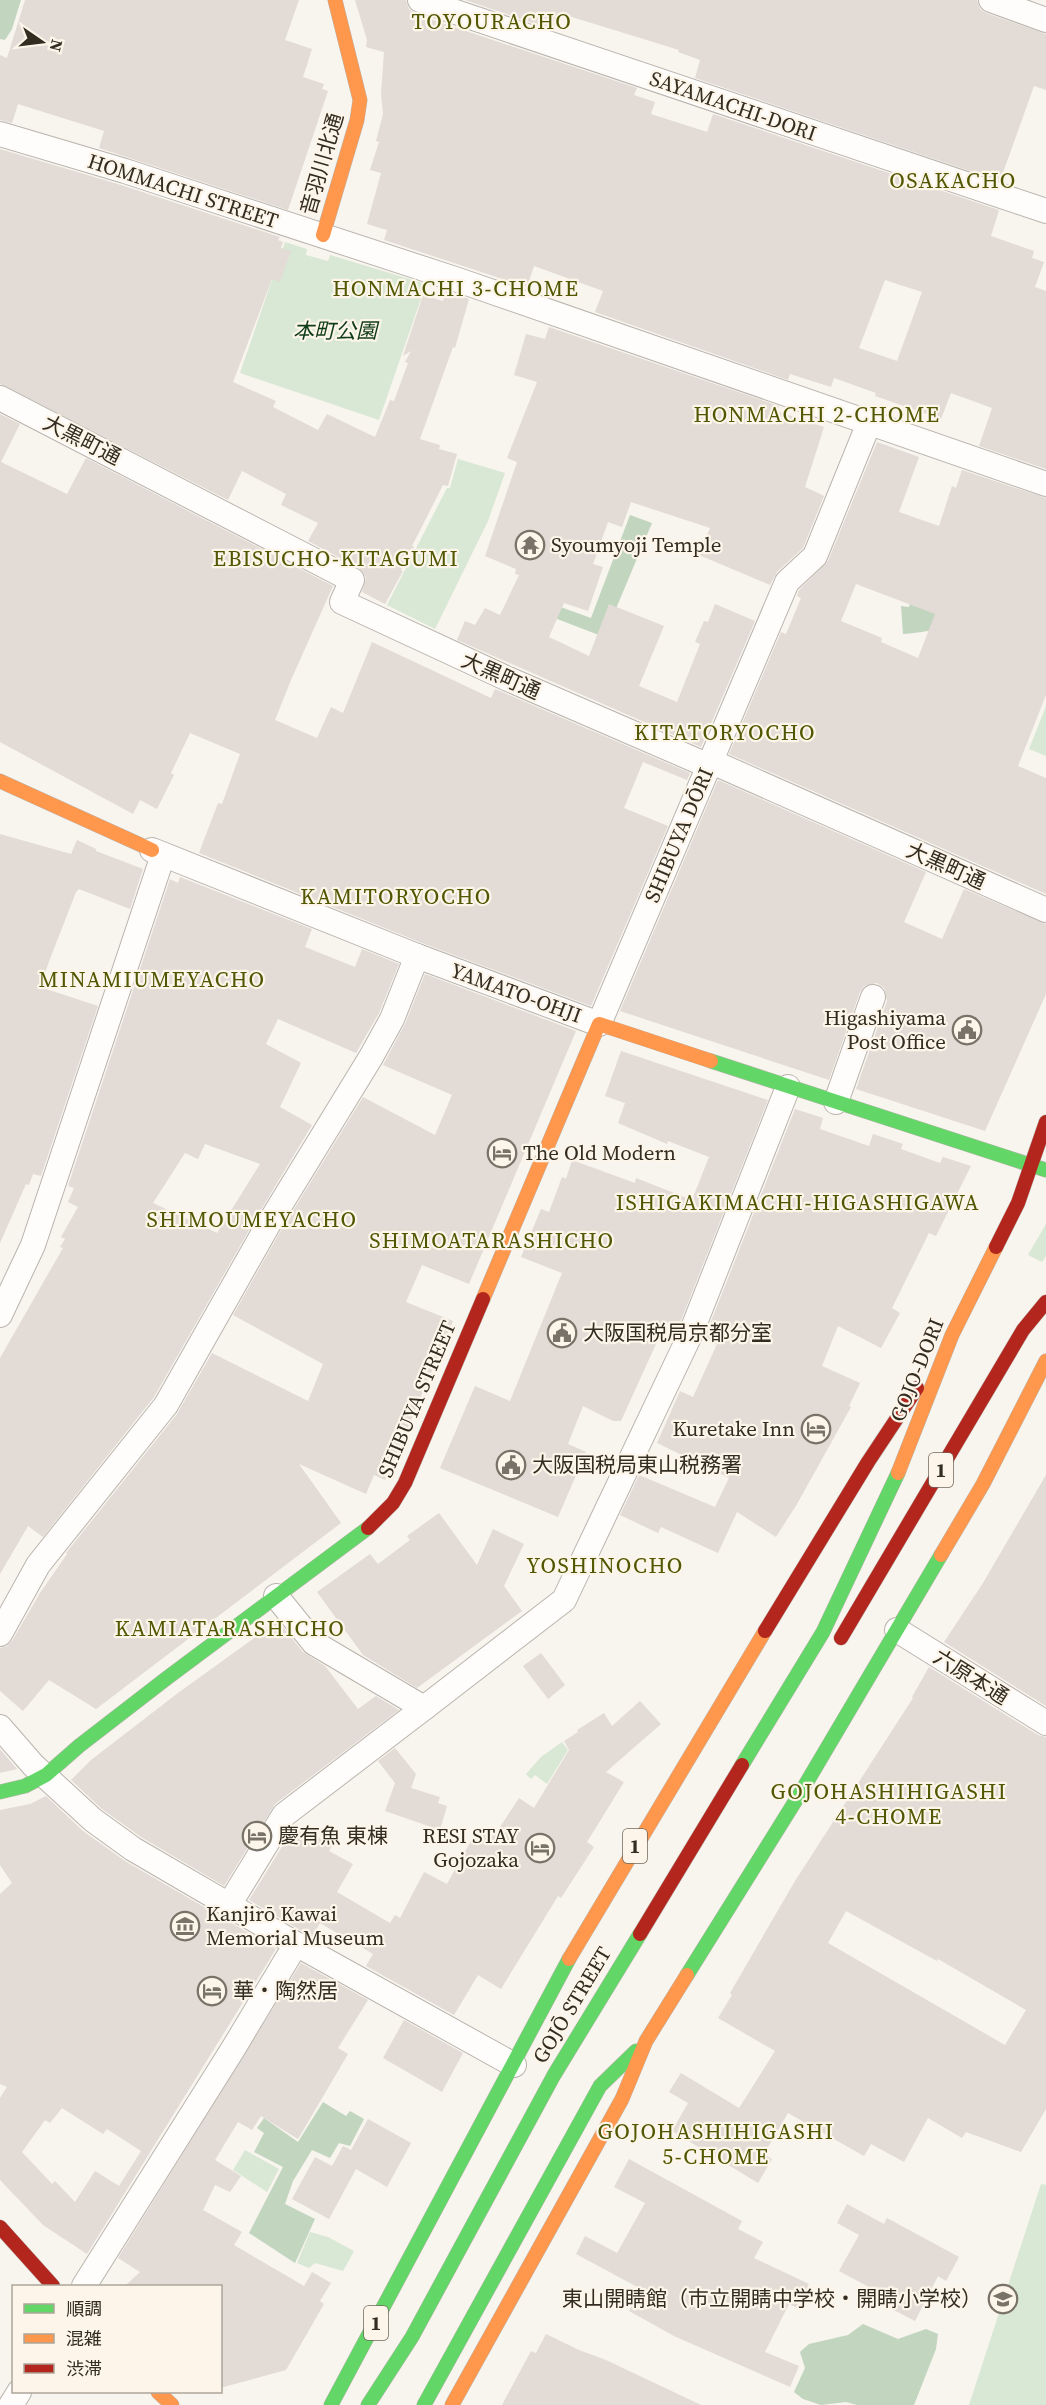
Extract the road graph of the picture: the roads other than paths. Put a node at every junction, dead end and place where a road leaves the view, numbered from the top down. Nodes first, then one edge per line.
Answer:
1 (335, 0) edge
2 (420, 0) edge
3 (991, 0) edge
4 (1046, 20) edge
5 (0, 134) edge
6 (1046, 211) edge
7 (323, 235) junction
8 (0, 398) edge
9 (869, 423) junction
10 (1046, 484) edge
11 (710, 761) junction
12 (0, 781) edge
13 (158, 852) junction
14 (1046, 910) edge
15 (417, 957) junction
16 (873, 997) dead end
17 (599, 1024) junction
18 (788, 1087) junction
19 (836, 1102) junction
20 (1046, 1122) edge
21 (1031, 1165) junction
22 (1046, 1170) edge
23 (1046, 1302) edge
24 (0, 1315) edge
25 (952, 1335) junction
26 (1046, 1361) edge
27 (276, 1596) junction
28 (897, 1630) junction
29 (823, 1632) joint
30 (0, 1634) edge
31 (837, 1646) dead end
32 (424, 1708) junction
33 (1046, 1723) edge
34 (0, 1727) edge
35 (46, 1775) junction
36 (0, 1792) edge
37 (229, 1905) junction
38 (296, 1944) junction
39 (646, 2041) junction
40 (514, 2065) junction
41 (0, 2228) edge
42 (52, 2285) edge
43 (85, 2285) edge
44 (160, 2393) edge
45 (172, 2405) edge
46 (331, 2405) edge
47 (368, 2405) edge
48 (424, 2405) edge
49 (453, 2405) edge

1 - 7 main road, 音羽川北通
2 - 6 street, SAYAMACHI-DORI
3 - 4 street
5 - 7 street, HOMMACHI STREET
7 - 9 street, HOMMACHI STREET
8 - 11 street, 大黒町通
9 - 10 street, HOMMACHI STREET
9 - 11 street, SHIBUYA DŌRI
11 - 14 street, 大黒町通
11 - 17 street, SHIBUYA DŌRI
12 - 13 main road, YAMATO-OHJI
13 - 15 street, YAMATO-OHJI
13 - 24 street
15 - 17 street, YAMATO-OHJI
15 - 30 street
16 - 19 street
17 - 18 main road, YAMATO-OHJI
17 - 27 main road, SHIBUYA STREET
18 - 19 main road, YAMATO-OHJI
18 - 32 street
19 - 21 main road, YAMATO-OHJI
20 - 21 main road, GOJO-DORI / 1
21 - 22 main road, YAMATO-OHJI
21 - 25 main road, GOJO-DORI / 1
23 - 31 main road, 1
25 - 29 main road, GOJO-DORI / 1
25 - 40 main road, 1
26 - 28 main road, 1
27 - 32 street
27 - 35 main road, SHIBUYA STREET
28 - 33 street, 六原本通
28 - 39 main road, 1
29 - 47 main road, GOJŌ STREET / 1
32 - 37 street
34 - 35 street
35 - 36 main road, SHIBUYA STREET
35 - 37 street
37 - 38 street
38 - 40 street
38 - 43 street
39 - 48 main road, 1
39 - 49 main road, 1
40 - 46 main road, 1
41 - 42 main road
44 - 45 main road

